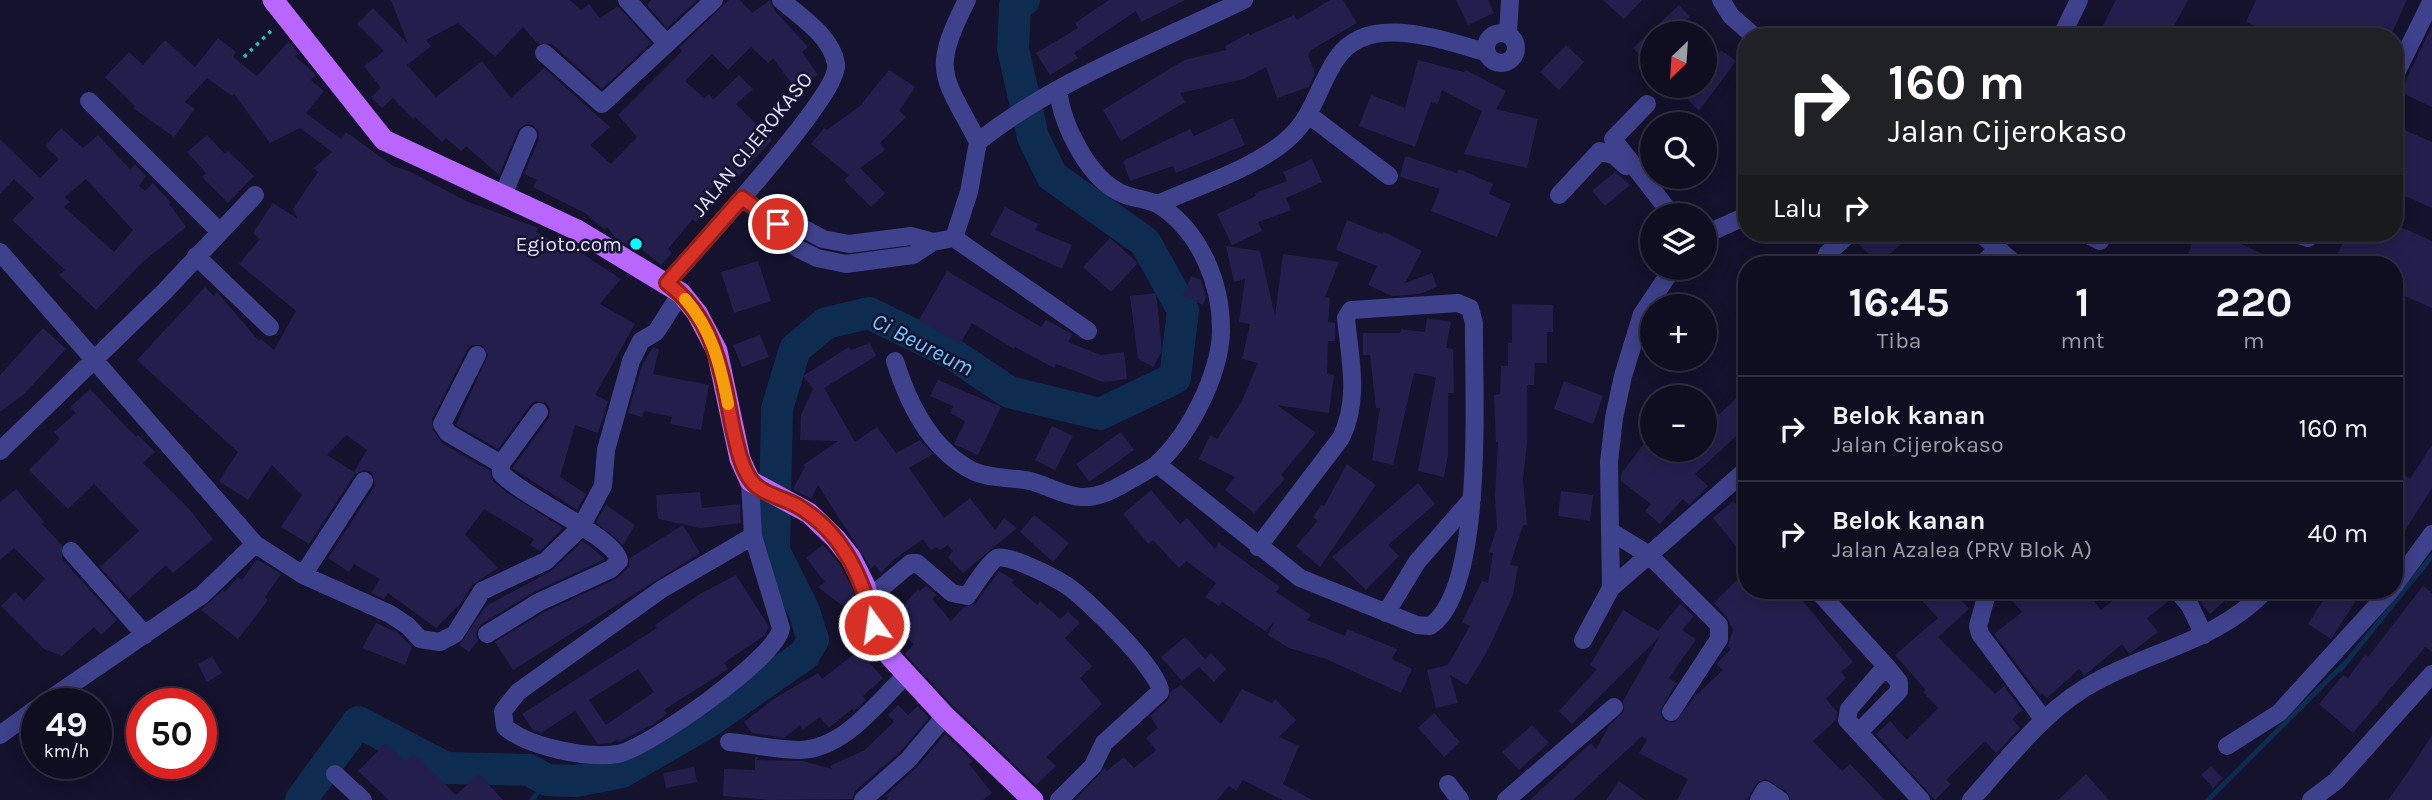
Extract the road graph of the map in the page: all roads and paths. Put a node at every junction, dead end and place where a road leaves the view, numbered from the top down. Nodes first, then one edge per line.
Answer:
1 (627, 0) edge
2 (714, 0) edge
3 (781, 0) edge
4 (967, 0) edge
5 (1244, 0) edge
6 (1510, 0) edge
7 (1721, 0) edge
8 (2079, 0) edge
9 (2432, 0) edge
10 (281, 5) edge
11 (1745, 28) edge
12 (2065, 28) edge
13 (666, 43) junction
14 (544, 53) dead end
15 (244, 57) dead end
16 (2403, 59) edge
17 (1056, 91) junction
18 (89, 101) dead end
19 (1647, 104) dead end
20 (1309, 115) junction
21 (528, 135) dead end
22 (978, 142) junction
23 (1390, 176) dead end
24 (1640, 177) joint
25 (1650, 189) edge
26 (255, 194) dead end
27 (503, 195) junction
28 (1559, 195) dead end
29 (742, 198) junction
30 (1662, 203) edge
31 (1158, 204) junction
32 (1738, 220) edge
33 (1717, 229) edge
34 (219, 231) junction
35 (954, 237) junction
36 (1840, 242) edge
37 (1990, 242) edge
38 (1998, 249) junction
39 (0, 252) edge
40 (1827, 254) dead end
41 (196, 256) junction
42 (1991, 256) edge
43 (2006, 256) edge
44 (1665, 280) edge
45 (674, 288) junction
46 (270, 327) dead end
47 (1088, 331) dead end
48 (477, 355) dead end
49 (94, 359) junction
50 (895, 361) dead end
51 (539, 412) dead end
52 (0, 451) edge
53 (501, 464) junction
54 (1157, 464) junction
55 (1738, 477) edge
56 (364, 481) dead end
57 (758, 486) junction
58 (1472, 499) junction
59 (581, 527) junction
60 (1610, 531) junction
61 (2432, 534) edge
62 (753, 536) junction
63 (254, 544) junction
64 (1258, 547) junction
65 (71, 551) dead end
66 (1649, 555) junction
67 (2403, 574) edge
68 (303, 575) junction
69 (1611, 588) junction
70 (1825, 599) edge
71 (1987, 599) edge
72 (2184, 599) edge
73 (2257, 599) edge
74 (2383, 599) edge
75 (868, 600) junction
76 (1386, 613) junction
77 (487, 634) dead end
78 (145, 635) junction
79 (2204, 635) junction
80 (1583, 640) dead end
81 (1886, 666) junction
82 (2432, 674) edge
83 (906, 676) junction
84 (67, 688) edge
85 (1614, 707) dead end
86 (1671, 712) dead end
87 (945, 716) junction
88 (21, 719) edge
89 (2045, 720) junction
90 (1858, 732) junction
91 (0, 734) edge
92 (729, 742) dead end
93 (2227, 746) dead end
94 (335, 774) dead end
95 (1448, 785) dead end
96 (363, 800) edge
97 (863, 800) edge
98 (1033, 800) edge
99 (1059, 800) edge
100 (1460, 800) edge
101 (1506, 800) edge
102 (1759, 800) edge
103 (1780, 800) edge
104 (1921, 800) edge
105 (1971, 800) edge
106 (2311, 800) edge

1 - 13 street
2 - 13 street
3 - 29 street, JALAN CIJEROKASO
4 - 22 street
5 - 17 street
6 - 20 street
7 - 11 street
8 - 12 street
9 - 16 street
10 - 15 path
10 - 27 main road
13 - 14 street
17 - 22 street
17 - 31 street
18 - 34 street
19 - 24 street
20 - 23 street
20 - 31 street
21 - 27 street
22 - 35 street
24 - 28 street
25 - 30 street
26 - 34 street
27 - 45 main road
29 - 35 street
29 - 45 street, JALAN CIJEROKASO
31 - 54 street
32 - 33 street
34 - 41 street
35 - 47 street
36 - 40 street
37 - 38 street
38 - 42 street
38 - 43 street
39 - 49 street
41 - 46 street
41 - 49 street
44 - 60 street
45 - 57 main road
45 - 59 street, JALAN CIJEROKASO
48 - 53 street
49 - 52 street
49 - 63 street
50 - 54 street
51 - 53 street
53 - 59 street
54 - 64 street
55 - 66 street
56 - 68 street
57 - 62 street
57 - 75 main road
58 - 64 street
58 - 76 street
58 - 76 street
59 - 68 street, JALAN CIJEROKASO
59 - 77 street
60 - 66 street
60 - 69 street
61 - 67 street
62 - 62 street
63 - 68 street
63 - 78 street
64 - 76 street
65 - 78 street
66 - 69 street
66 - 86 street
69 - 80 street
70 - 81 street
71 - 89 street
72 - 79 street
73 - 79 street
74 - 93 street
75 - 83 main road
75 - 99 street
78 - 84 street
79 - 89 street
81 - 90 street
81 - 90 street
82 - 106 street
83 - 87 main road
83 - 92 street
85 - 101 street
87 - 97 street
87 - 98 main road
88 - 91 street
89 - 105 street
90 - 104 street
94 - 96 street
95 - 100 street
102 - 103 street

